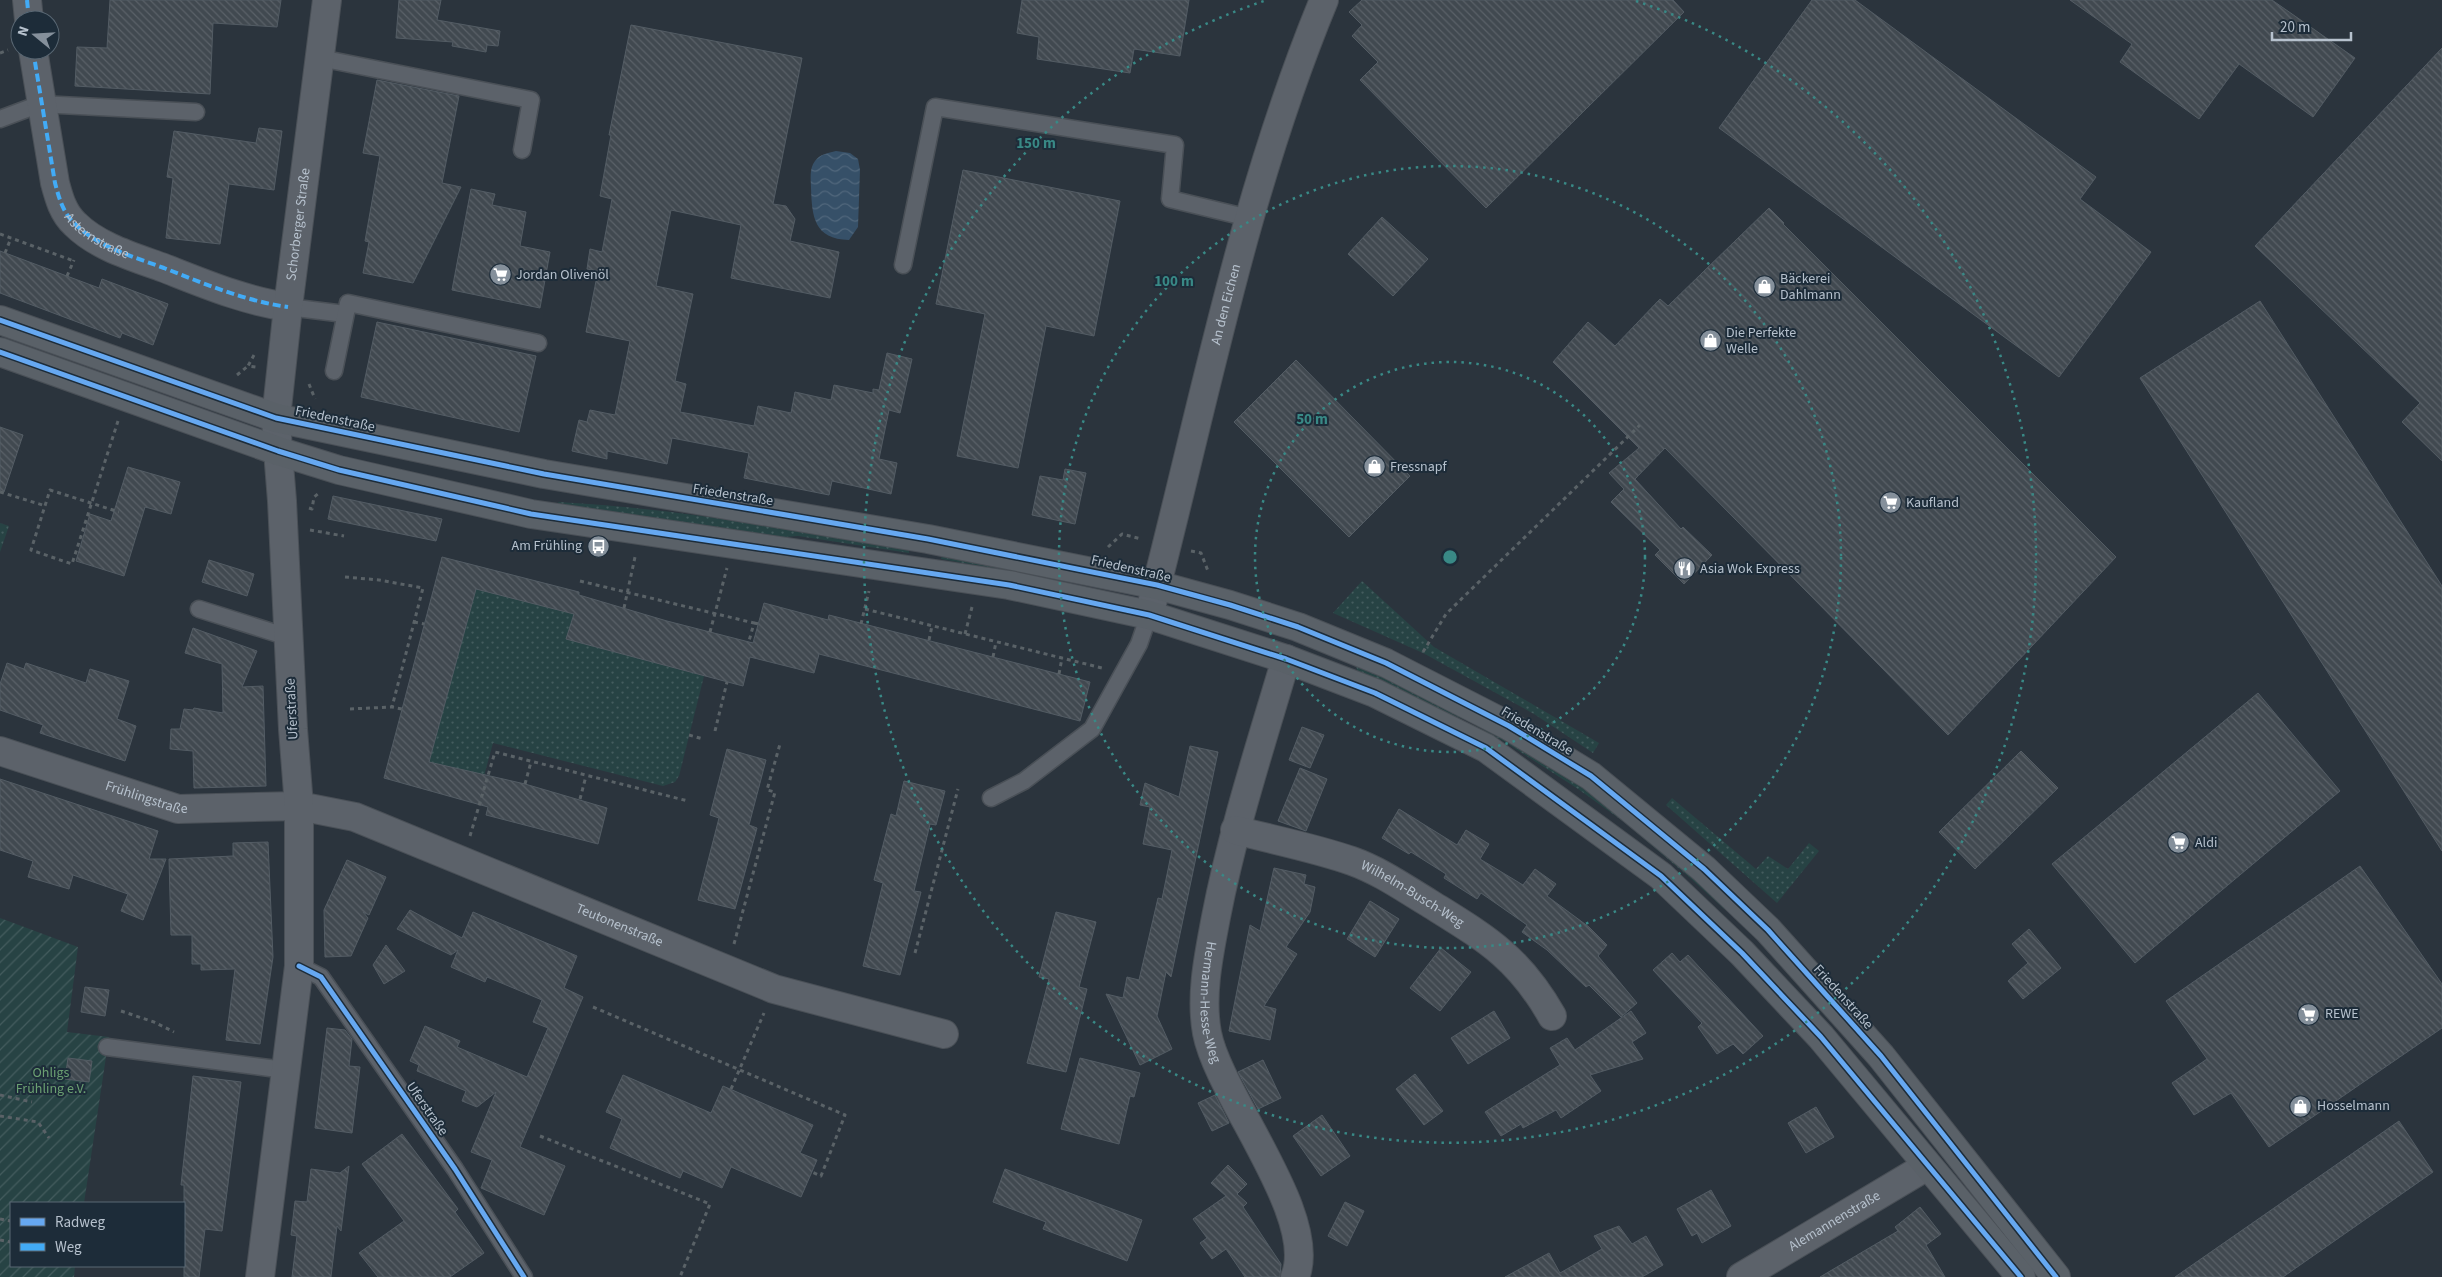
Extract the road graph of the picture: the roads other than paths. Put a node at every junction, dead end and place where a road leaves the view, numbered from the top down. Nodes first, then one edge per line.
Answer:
1 (328, 0) edge
2 (1324, 0) edge
3 (320, 58) junction
4 (34, 60) edge
5 (40, 104) junction
6 (196, 112) dead end
7 (0, 119) edge
8 (522, 150) dead end
9 (1248, 218) junction
10 (903, 265) dead end
11 (288, 307) junction
12 (345, 314) junction
13 (0, 320) edge
14 (538, 343) dead end
15 (0, 352) edge
16 (334, 371) dead end
17 (276, 418) junction
18 (278, 451) junction
19 (1157, 585) junction
20 (199, 609) dead end
21 (1149, 616) junction
22 (288, 637) junction
23 (1286, 659) junction
24 (0, 751) edge
25 (991, 798) dead end
26 (299, 806) junction
27 (1235, 830) junction
28 (299, 966) junction
29 (1552, 1016) dead end
30 (944, 1034) dead end
31 (107, 1047) dead end
32 (285, 1070) junction
33 (1927, 1166) junction
34 (260, 1277) edge
35 (524, 1277) edge
36 (1295, 1277) edge
37 (1741, 1277) edge
38 (2021, 1277) edge
39 (2056, 1277) edge

1 - 3 street, Schorberger Straße
2 - 9 street, An den Eichen
3 - 8 lane
3 - 11 street, Schorberger Straße
4 - 5 street, Asternstraße
5 - 6 lane
5 - 7 lane
5 - 11 street, Asternstraße
9 - 10 lane
9 - 19 street, An den Eichen
11 - 12 lane
11 - 17 street, Schorberger Straße
12 - 14 lane
12 - 16 lane
13 - 17 main road, Friedenstraße
15 - 18 main road
17 - 18 street, Schorberger Straße
17 - 19 main road, Friedenstraße
18 - 21 main road
18 - 22 street, Uferstraße
19 - 21 street, An den Eichen
19 - 39 main road, Friedenstraße
20 - 22 lane
21 - 23 main road
21 - 25 lane
22 - 26 street, Uferstraße
23 - 27 street, Hermann-Hesse-Weg
23 - 33 main road
24 - 26 street, Frühlingstraße
26 - 28 street, Uferstraße
26 - 30 street, Teutonenstraße
27 - 29 street, Wilhelm-Busch-Weg
27 - 36 street, Hermann-Hesse-Weg
28 - 32 street, Uferstraße
28 - 35 lane, Uferstraße
31 - 32 lane
32 - 34 street, Uferstraße
33 - 37 street, Alemannenstraße
33 - 38 main road

